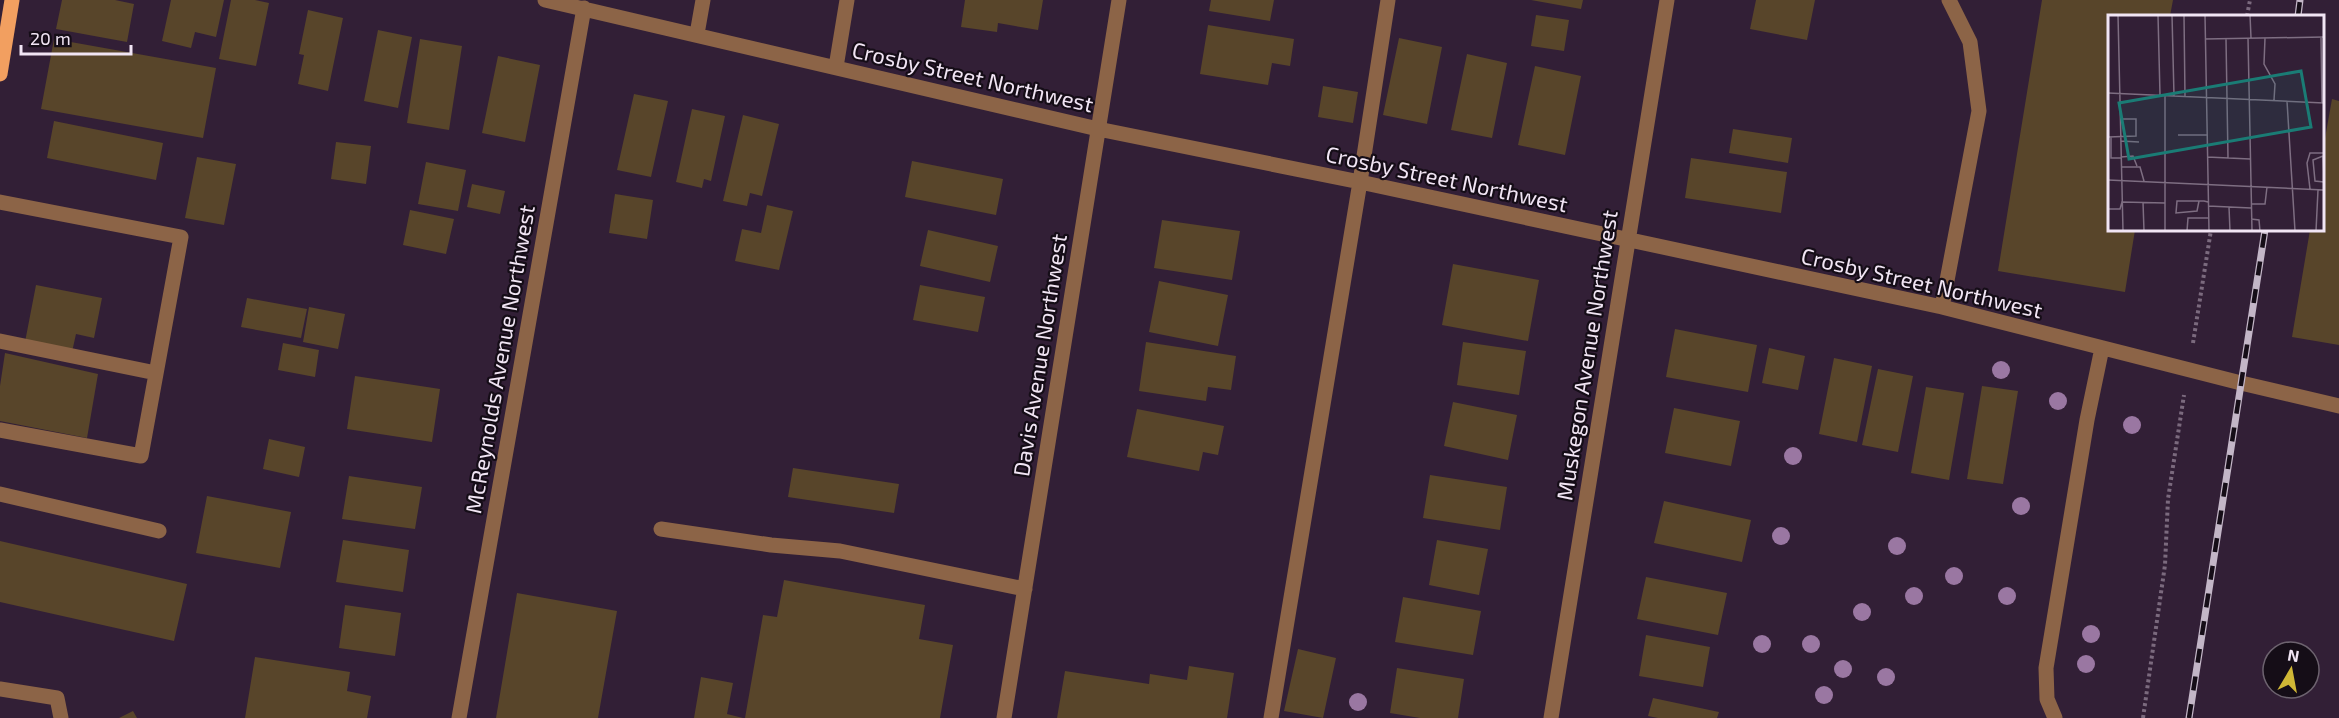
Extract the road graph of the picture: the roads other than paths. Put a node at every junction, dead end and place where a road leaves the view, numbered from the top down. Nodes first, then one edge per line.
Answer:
1 (12, 0) edge
2 (545, 0) edge
3 (703, 0) edge
4 (847, 0) edge
5 (1119, 0) edge
6 (1388, 0) edge
7 (1667, 0) edge
8 (1949, 0) edge
9 (584, 8) junction
10 (697, 34) junction
11 (836, 67) junction
12 (0, 74) edge
13 (1098, 129) junction
14 (1360, 182) junction
15 (0, 202) edge
16 (1627, 240) junction
17 (1942, 307) junction
18 (0, 341) edge
19 (2102, 348) junction
20 (156, 373) junction
21 (2339, 406) edge
22 (0, 430) edge
23 (0, 494) edge
24 (661, 529) dead end
25 (159, 531) dead end
26 (1025, 590) junction
27 (0, 689) edge
28 (61, 718) edge
29 (459, 718) edge
30 (1005, 718) edge
31 (1271, 718) edge
32 (1551, 718) edge
33 (2055, 718) edge

1 - 12 main road
2 - 9 street, Crosby Street Northwest
3 - 10 street
4 - 11 street
5 - 13 street, Davis Avenue Northwest
6 - 14 street
7 - 16 street, Muskegon Avenue Northwest
8 - 17 street
9 - 10 street, Crosby Street Northwest
9 - 29 street, McReynolds Avenue Northwest
10 - 11 street, Crosby Street Northwest
11 - 13 street, Crosby Street Northwest
13 - 14 street, Crosby Street Northwest
13 - 26 street, Davis Avenue Northwest
14 - 16 street, Crosby Street Northwest
14 - 31 street
15 - 20 street
16 - 17 street, Crosby Street Northwest
16 - 32 street, Muskegon Avenue Northwest
17 - 19 street, Crosby Street Northwest
18 - 20 street
19 - 21 street, Crosby Street Northwest
19 - 33 street
20 - 22 street
23 - 25 street
24 - 26 street
26 - 30 street, Davis Avenue Northwest
27 - 28 street

